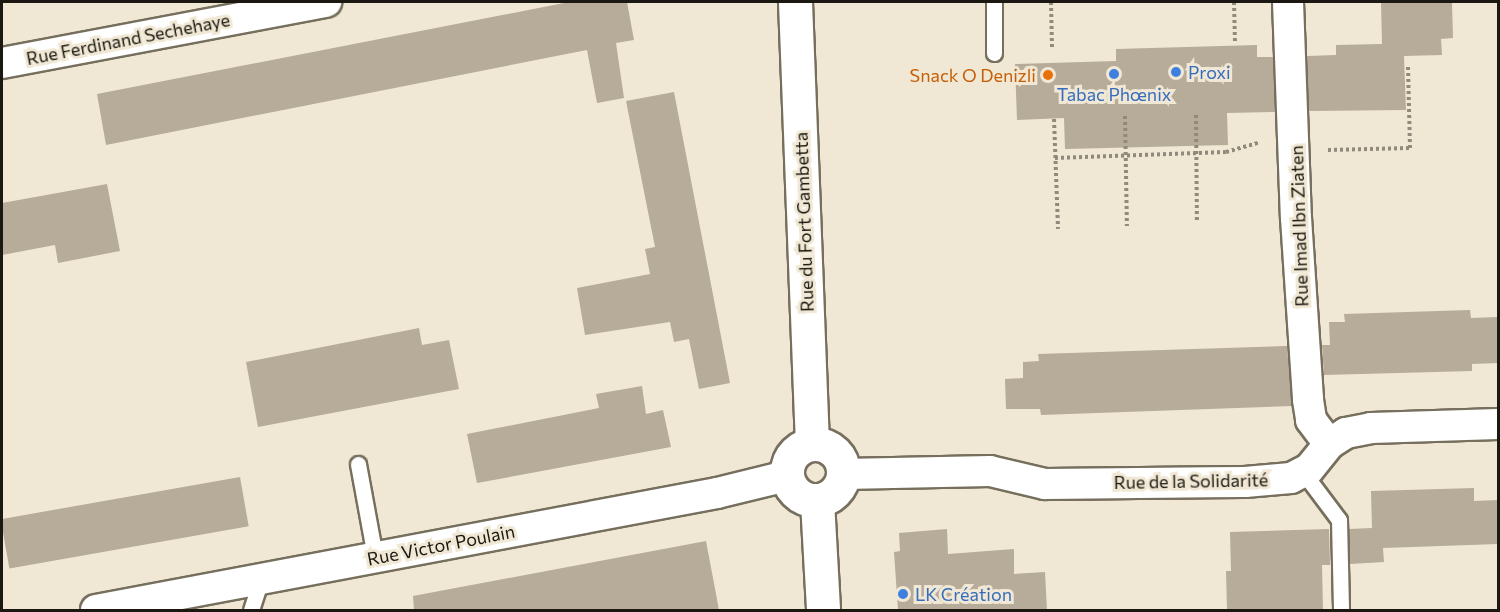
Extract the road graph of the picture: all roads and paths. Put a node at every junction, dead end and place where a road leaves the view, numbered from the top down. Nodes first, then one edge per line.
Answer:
1 (326, 2) edge
2 (795, 2) edge
3 (994, 2) edge
4 (1051, 2) edge
5 (1234, 2) edge
6 (1288, 2) edge
7 (1235, 42) dead end
8 (1052, 47) dead end
9 (994, 53) dead end
10 (2, 63) edge
11 (1408, 66) dead end
12 (1196, 115) dead end
13 (1125, 116) dead end
14 (1054, 118) dead end
15 (1295, 144) junction
16 (1196, 153) junction
17 (1125, 155) junction
18 (1055, 158) junction
19 (1197, 222) dead end
20 (1127, 226) dead end
21 (1058, 229) dead end
22 (1498, 424) edge
23 (812, 443) junction
24 (1329, 444) junction
25 (358, 464) dead end
26 (1303, 472) junction
27 (844, 474) junction
28 (786, 476) junction
29 (817, 501) junction
30 (375, 557) junction
31 (261, 579) junction
32 (96, 610) edge
33 (251, 610) edge
34 (823, 610) edge
35 (1341, 610) edge

1 - 10 street, Rue Ferdinand Sechehaye
2 - 23 street, Rue du Fort Gambetta
3 - 9 lane
4 - 8 path
5 - 7 path
6 - 15 street, Rue Imad Ibn Ziaten
11 - 15 path
12 - 16 path
13 - 17 path
14 - 18 path
15 - 16 path
15 - 24 street, Rue Imad Ibn Ziaten
16 - 17 path
16 - 19 path
17 - 18 path
17 - 20 path
18 - 21 path
22 - 24 street
23 - 27 street
23 - 28 street
24 - 26 street
25 - 30 lane
26 - 27 street, Rue de la Solidarité
26 - 35 lane
27 - 29 street
28 - 29 street
28 - 30 street, Rue Victor Poulain
29 - 34 street
30 - 31 street, Rue Victor Poulain
31 - 32 street, Rue Victor Poulain
31 - 33 lane

